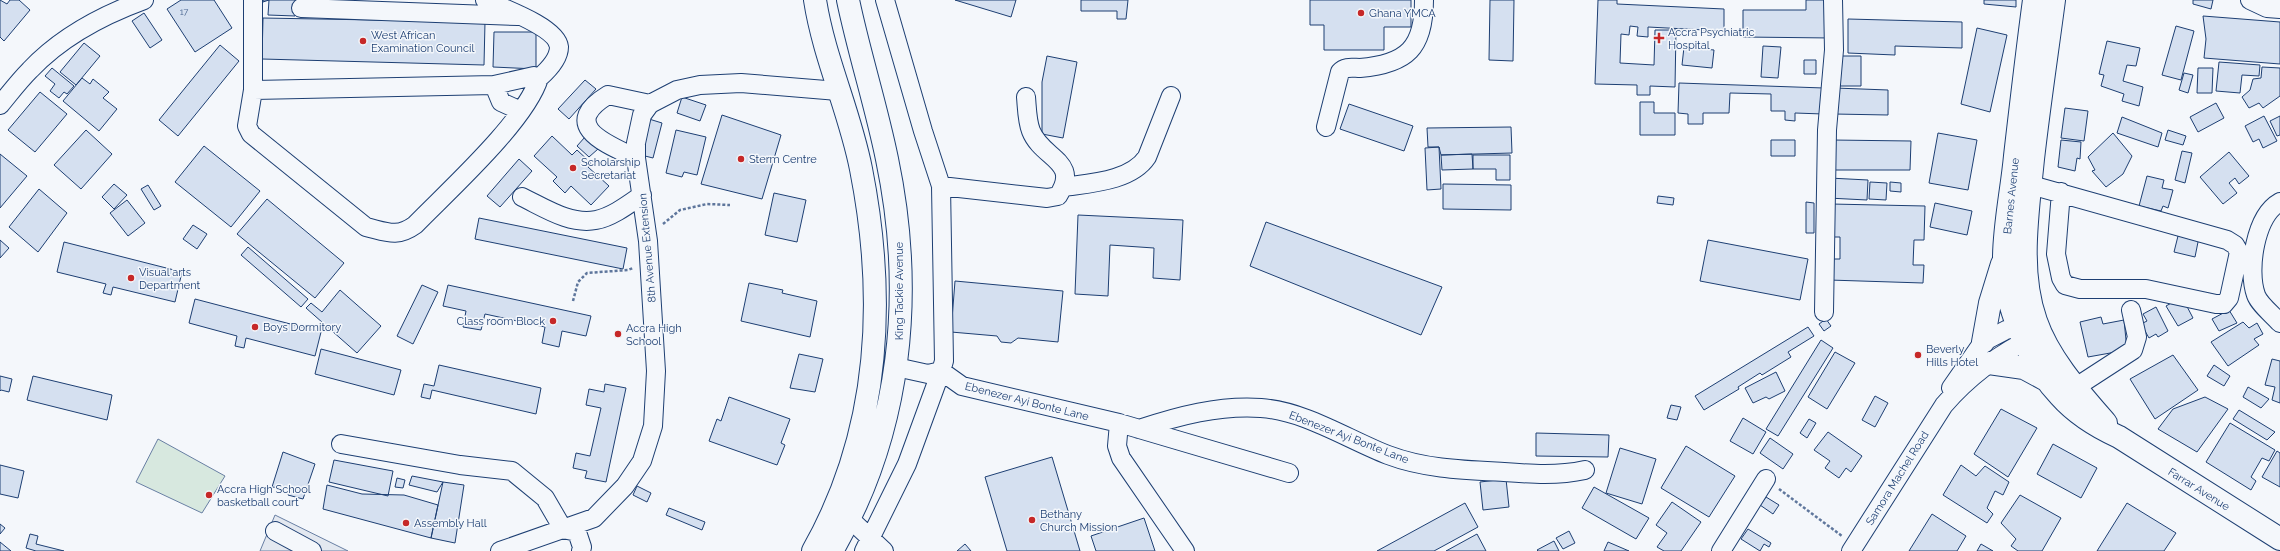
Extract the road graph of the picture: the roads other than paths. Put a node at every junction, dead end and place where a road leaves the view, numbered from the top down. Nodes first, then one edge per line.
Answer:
1 (144, 0) edge
2 (253, 0) edge
3 (485, 0) edge
4 (816, 0) edge
5 (848, 0) edge
6 (884, 0) edge
7 (1424, 0) edge
8 (1833, 0) edge
9 (2034, 0) edge
10 (2054, 0) edge
11 (2250, 0) edge
12 (301, 8) dead end
13 (2280, 10) edge
14 (518, 16) junction
15 (539, 78) junction
16 (494, 85) junction
17 (253, 90) junction
18 (838, 91) junction
19 (1171, 96) dead end
20 (1026, 97) dead end
21 (650, 104) junction
22 (0, 105) edge
23 (521, 111) junction
24 (1326, 127) dead end
25 (636, 158) junction
26 (2030, 185) junction
27 (941, 186) junction
28 (1064, 187) junction
29 (2060, 192) junction
30 (642, 195) junction
31 (522, 197) dead end
32 (2280, 202) edge
33 (2004, 259) junction
34 (2131, 310) dead end
35 (1824, 312) dead end
36 (2280, 323) edge
37 (2030, 331) junction
38 (1982, 342) junction
39 (1989, 363) junction
40 (896, 367) junction
41 (941, 371) junction
42 (2049, 382) junction
43 (2076, 387) junction
44 (1944, 405) junction
45 (1119, 423) junction
46 (1139, 429) junction
47 (2119, 437) junction
48 (341, 444) dead end
49 (1585, 470) dead end
50 (1289, 474) dead end
51 (1766, 479) road end
52 (851, 520) junction
53 (563, 529) junction
54 (275, 531) dead end
55 (2280, 539) edge
56 (868, 544) edge
57 (1853, 548) edge
58 (312, 551) edge
59 (500, 551) edge
60 (582, 551) edge
61 (813, 551) edge
62 (832, 551) edge
63 (884, 551) edge
64 (1185, 551) edge
65 (1721, 551) edge

1 - 22 street
2 - 17 street
3 - 14 street
4 - 18 main road
5 - 40 main road, King Tackie Avenue
6 - 27 street
7 - 24 street
8 - 35 street
9 - 33 main road, Barnes Avenue
10 - 26 main road, Barnes Avenue
11 - 13 street
12 - 14 street
14 - 15 street
15 - 16 street
15 - 23 street
16 - 17 street
16 - 23 street
17 - 23 street
18 - 21 street
18 - 61 main road
19 - 28 street
20 - 28 street
21 - 25 street, 8th Avenue Extension
21 - 25 street
25 - 30 street, 8th Avenue Extension
26 - 29 street
26 - 37 main road, Barnes Avenue
27 - 28 street
27 - 41 street
29 - 29 street
30 - 31 street
30 - 53 street, 8th Avenue Extension
32 - 36 street
33 - 37 main road, Barnes Avenue
33 - 38 main road
34 - 43 street
37 - 38 street, Samora Machel Road
37 - 39 street, Samora Machel Road
37 - 42 main road, Barnes Avenue
37 - 43 main road, Farrar Avenue
38 - 44 street, Samora Machel Road
39 - 42 main road
39 - 44 street, Samora Machel Road
40 - 41 street
40 - 52 main road, King Tackie Avenue
41 - 45 street, Ebenezer Ayi Bonte Lane
41 - 56 street
42 - 47 main road, Farrar Avenue
43 - 47 main road, Farrar Avenue
44 - 57 street, Samora Machel Road
45 - 46 street, Ebenezer Ayi Bonte Lane
45 - 64 street
46 - 49 street, Ebenezer Ayi Bonte Lane
46 - 50 street, Ebenezer Ayi Bonte Lane
47 - 55 main road, Farrar Avenue
48 - 53 street
51 - 65 street
52 - 56 street
52 - 62 main road, King Tackie Avenue
53 - 59 street, 8th Avenue Extension
53 - 60 street
54 - 58 street
56 - 63 street

